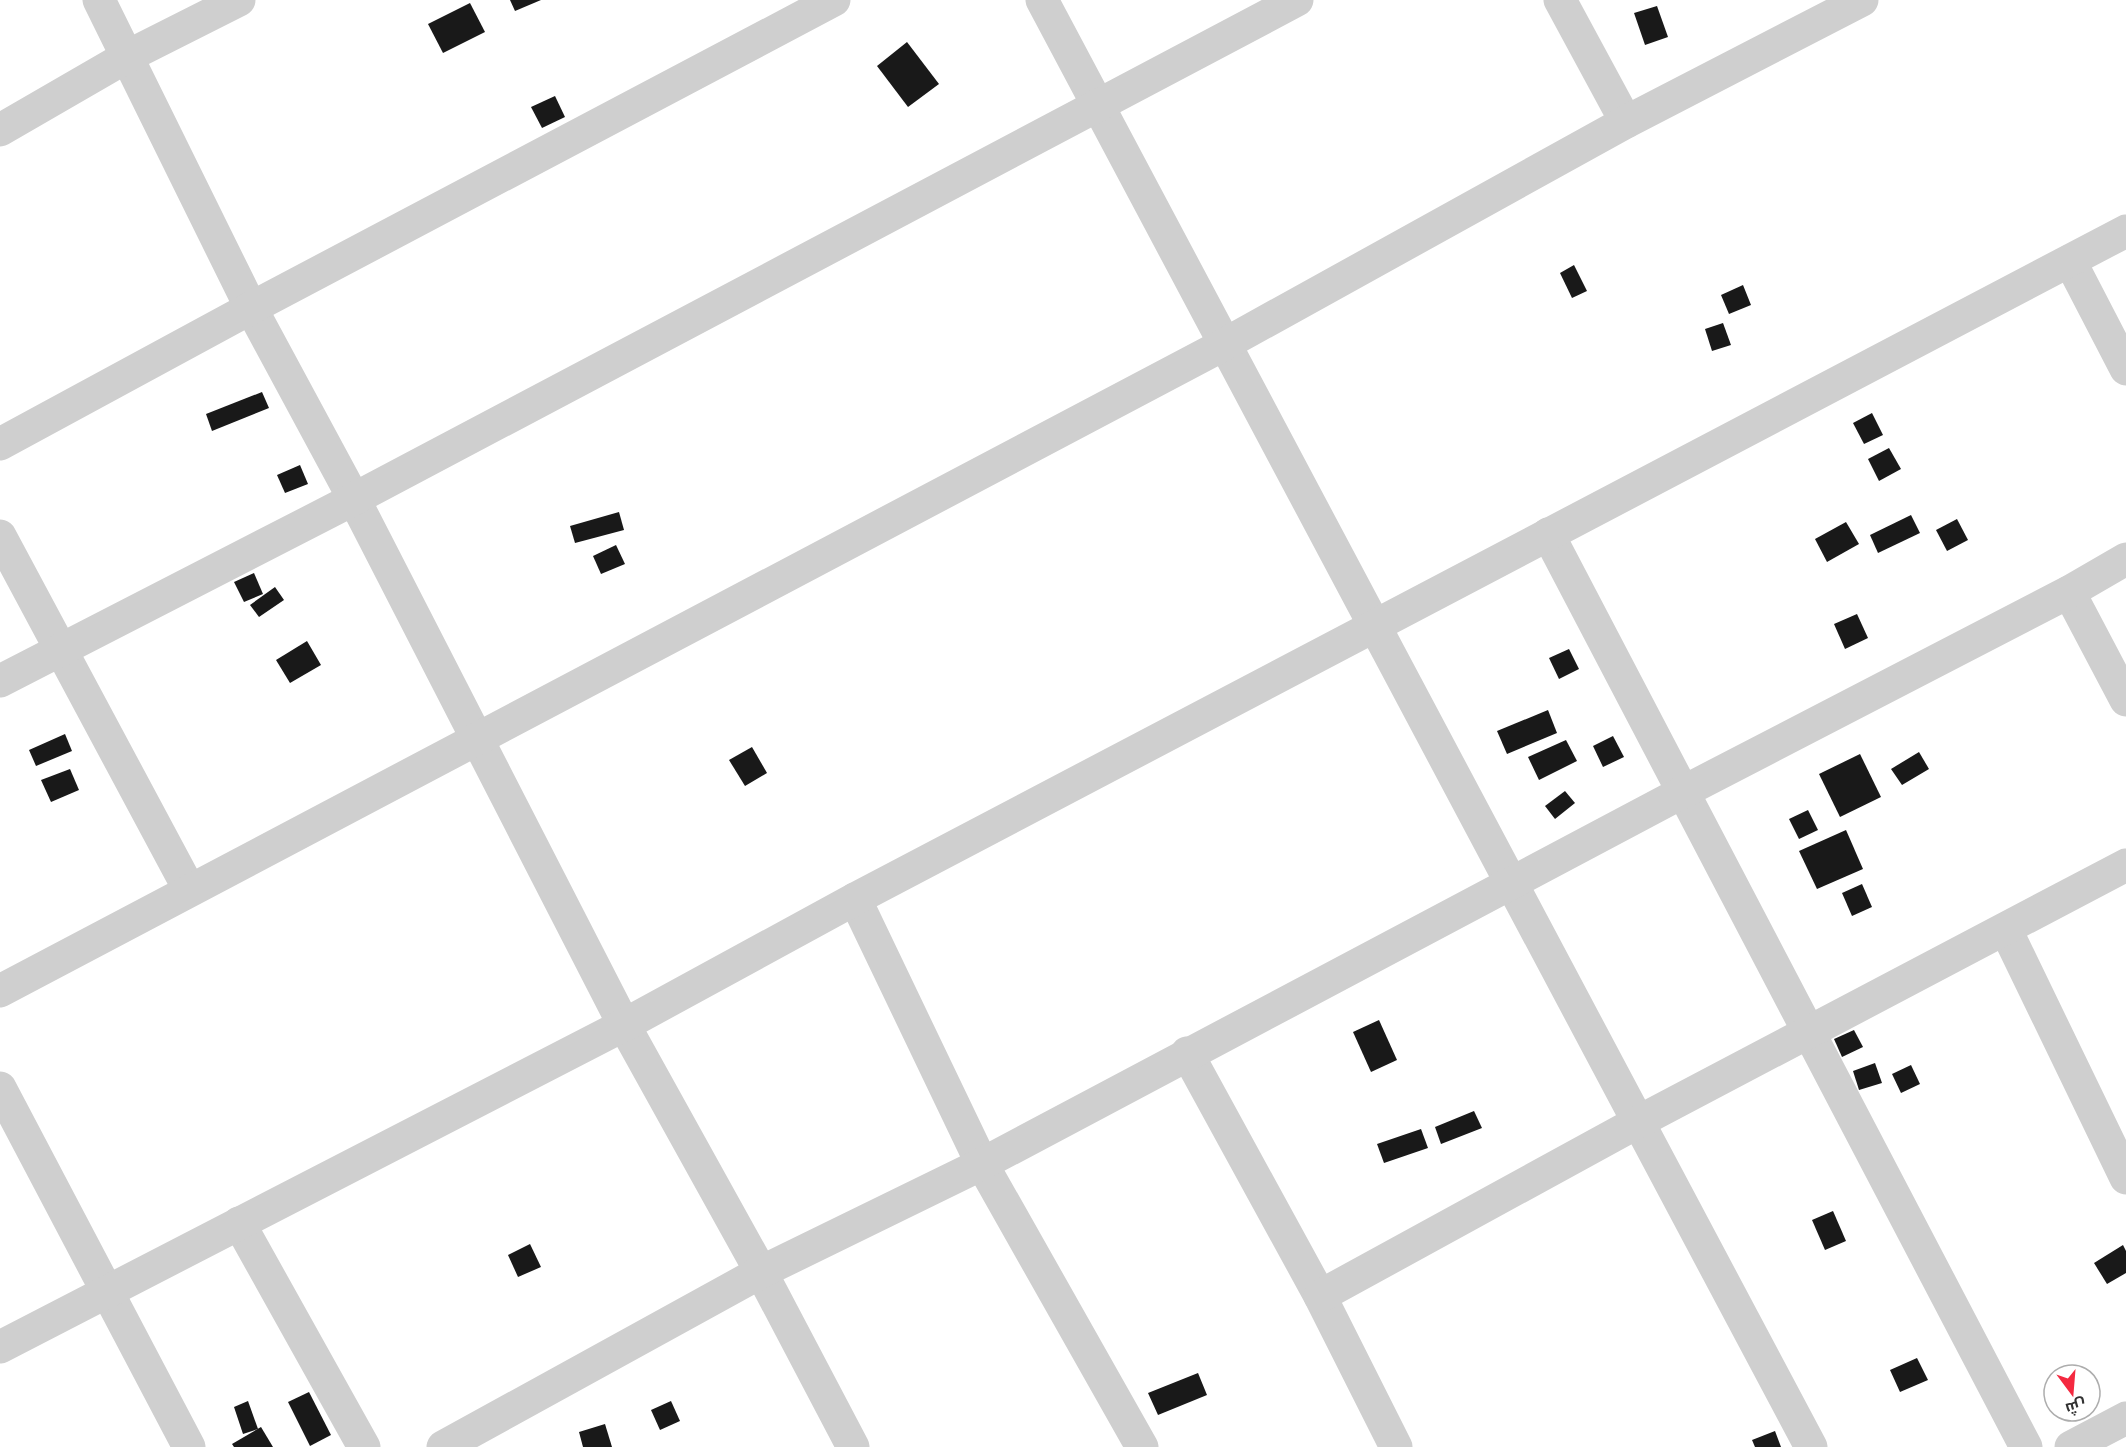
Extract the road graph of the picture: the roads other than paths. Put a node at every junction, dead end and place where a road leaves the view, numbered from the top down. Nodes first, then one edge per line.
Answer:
1 (99, 0) edge
2 (239, 0) edge
3 (834, 0) edge
4 (1042, 0) edge
5 (1297, 0) edge
6 (1560, 0) edge
7 (1862, 0) edge
8 (128, 56) junction
9 (1097, 104) junction
10 (1626, 122) junction
11 (0, 129) edge
12 (2126, 231) edge
13 (2070, 261) junction
14 (251, 308) junction
15 (1225, 344) junction
16 (2126, 369) edge
17 (0, 444) edge
18 (354, 499) junction
19 (1548, 534) junction
20 (0, 536) edge
21 (2126, 559) edge
22 (2069, 592) junction
23 (1375, 626) junction
24 (60, 649) junction
25 (0, 681) edge
26 (2126, 700) edge
27 (476, 739) junction
28 (1683, 792) junction
29 (2126, 865) edge
30 (1512, 884) junction
31 (189, 889) junction
32 (855, 899) junction
33 (2006, 930) junction
34 (0, 991) edge
35 (624, 1025) junction
36 (1809, 1032) junction
37 (1187, 1053) junction
38 (0, 1088) edge
39 (1638, 1122) junction
40 (982, 1164) junction
41 (2126, 1178) edge
42 (239, 1223) junction
43 (761, 1272) junction
44 (106, 1290) junction
45 (1320, 1296) junction
46 (0, 1347) edge
47 (2126, 1418) edge
48 (488, 1436) edge
49 (189, 1447) edge
50 (364, 1447) edge
51 (443, 1447) edge
52 (853, 1447) edge
53 (1142, 1447) edge
54 (1396, 1447) edge
55 (1811, 1447) edge
56 (2026, 1447) edge
57 (2071, 1447) edge

1 - 8 street
2 - 8 street
3 - 14 street
4 - 9 street
5 - 9 street
6 - 10 street
7 - 10 street
8 - 11 street
8 - 14 street
9 - 15 street
9 - 18 street
10 - 15 street
12 - 13 street
13 - 16 street
13 - 19 street
14 - 17 street
14 - 18 street
15 - 23 street
15 - 27 street
18 - 24 street
18 - 27 street
19 - 23 street
19 - 28 street
20 - 24 street
21 - 22 street
22 - 26 street
22 - 28 street
23 - 30 street
23 - 32 street
24 - 25 street
24 - 31 street
27 - 31 street
27 - 35 street
28 - 30 street
28 - 36 street
29 - 33 street
30 - 37 street
30 - 39 street
31 - 34 street
32 - 35 street
32 - 40 street
33 - 36 street
33 - 41 street
35 - 42 street
35 - 43 street
36 - 39 street
36 - 56 street
37 - 40 street
37 - 45 street
38 - 44 street
39 - 45 street
39 - 55 street
40 - 43 street
40 - 53 street
42 - 44 street
42 - 50 street
43 - 48 street
43 - 52 street
44 - 46 street
44 - 49 street
45 - 54 street
47 - 57 street
48 - 51 street

